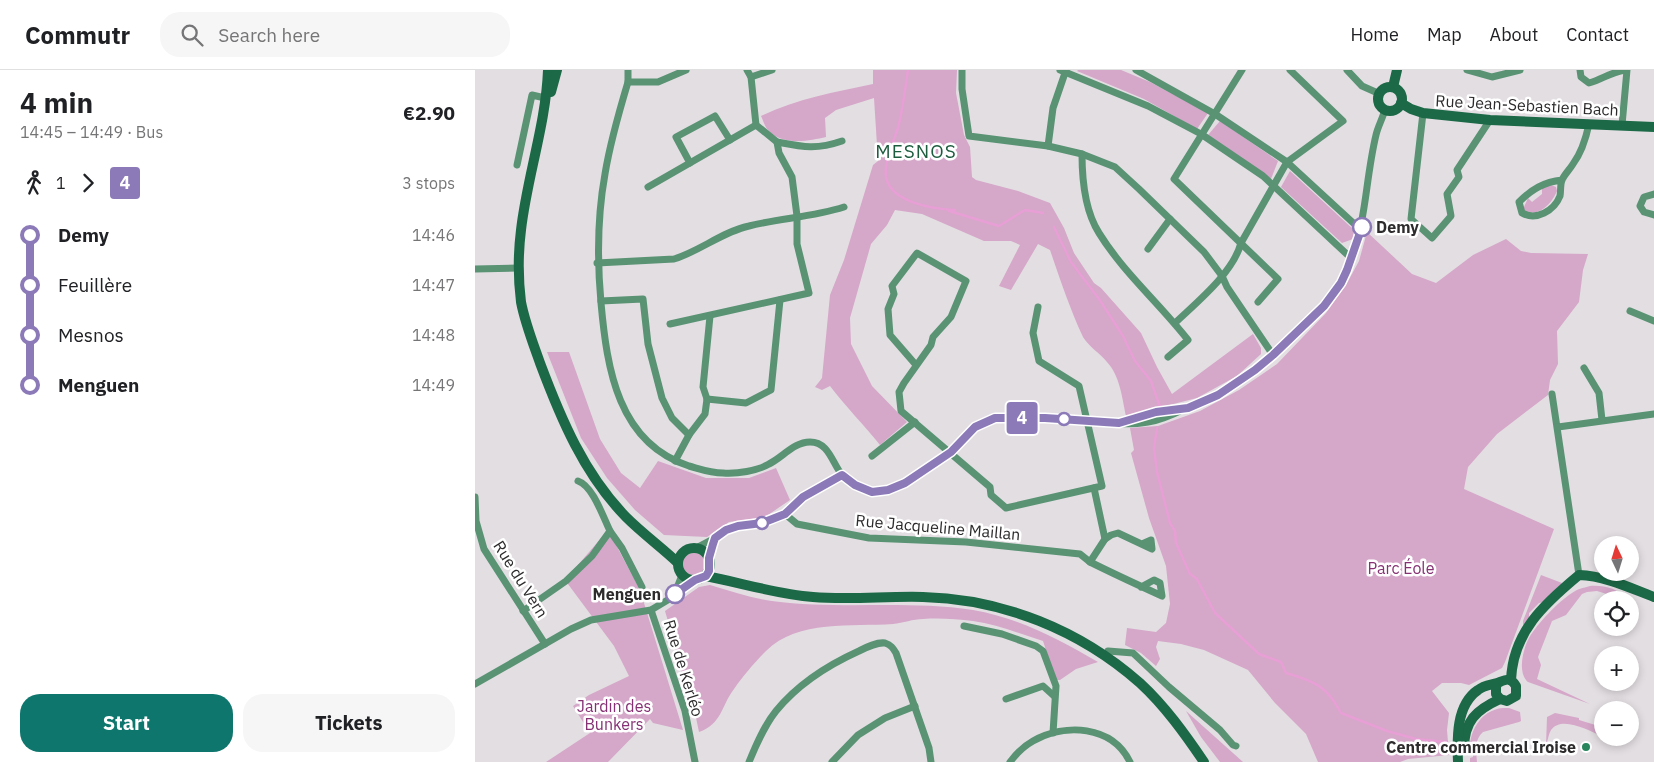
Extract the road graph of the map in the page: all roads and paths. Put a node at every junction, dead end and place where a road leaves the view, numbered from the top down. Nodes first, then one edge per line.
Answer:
1 (548, 70) edge
2 (557, 70) edge
3 (628, 70) edge
4 (686, 70) edge
5 (747, 70) edge
6 (772, 70) edge
7 (962, 70) edge
8 (1136, 70) edge
9 (1242, 70) edge
10 (1291, 70) edge
11 (1347, 70) edge
12 (1397, 70) edge
13 (1467, 70) edge
14 (1520, 70) edge
15 (1580, 70) edge
16 (1626, 70) edge
17 (1064, 71) edge
18 (1609, 71) edge
19 (1144, 72) edge
20 (751, 77) junction
21 (628, 82) junction
22 (1393, 87) junction
23 (1379, 94) junction
24 (545, 98) junction
25 (1401, 103) junction
26 (1385, 109) junction
27 (1423, 113) junction
28 (1215, 114) junction
29 (1490, 120) junction
30 (541, 122) junction
31 (1589, 124) junction
32 (755, 125) junction
33 (1622, 125) junction
34 (1654, 127) edge
35 (1201, 134) junction
36 (730, 140) junction
37 (841, 141) dead end
38 (777, 142) junction
39 (1048, 146) junction
40 (1082, 154) junction
41 (1287, 162) junction
42 (690, 163) junction
43 (517, 165) dead end
44 (1562, 180) junction
45 (1274, 185) junction
46 (648, 187) dead end
47 (1654, 194) edge
48 (844, 207) dead end
49 (1654, 215) edge
50 (797, 216) junction
51 (1170, 219) junction
52 (1361, 231) junction
53 (1241, 243) junction
54 (1148, 248) dead end
55 (1352, 259) junction
56 (597, 263) junction
57 (518, 268) junction
58 (475, 269) edge
59 (1222, 276) junction
60 (780, 300) junction
61 (601, 301) junction
62 (1257, 302) dead end
63 (1038, 307) dead end
64 (1630, 311) dead end
65 (710, 316) junction
66 (1654, 321) edge
67 (670, 324) dead end
68 (1175, 324) junction
69 (1273, 355) junction
70 (1168, 357) dead end
71 (916, 365) junction
72 (1584, 368) dead end
73 (1551, 394) dead end
74 (707, 399) junction
75 (1654, 414) edge
76 (1603, 420) junction
77 (1086, 421) junction
78 (915, 422) junction
79 (1558, 427) junction
80 (689, 435) junction
81 (951, 452) junction
82 (871, 456) dead end
83 (675, 461) junction
84 (842, 475) junction
85 (578, 481) dead end
86 (1094, 488) junction
87 (475, 497) edge
88 (785, 514) junction
89 (610, 531) junction
90 (715, 538) junction
91 (1105, 539) junction
92 (1142, 544) dead end
93 (697, 548) junction
94 (663, 549) junction
95 (684, 550) junction
96 (709, 561) junction
97 (677, 562) junction
98 (1090, 562) junction
99 (682, 574) junction
100 (1579, 575) junction
101 (706, 576) junction
102 (695, 580) junction
103 (743, 585) junction
104 (642, 586) dead end
105 (1141, 587) dead end
106 (675, 594) junction
107 (1654, 597) edge
108 (651, 610) junction
109 (523, 611) junction
110 (964, 626) dead end
111 (545, 644) junction
112 (1105, 652) junction
113 (1511, 680) junction
114 (1498, 683) junction
115 (475, 684) edge
116 (1054, 696) junction
117 (1006, 699) dead end
118 (1500, 700) junction
119 (915, 706) junction
120 (1053, 733) junction
121 (1236, 746) dead end
122 (695, 762) edge
123 (749, 762) edge
124 (833, 762) edge
125 (931, 762) edge
126 (1010, 762) edge
127 (1130, 762) edge
128 (1204, 762) edge
129 (1458, 762) edge
130 (1464, 762) edge

1 - 24 street
2 - 30 street
3 - 21 street
4 - 21 street
5 - 20 street
6 - 20 street
7 - 39 street
8 - 19 street
9 - 28 street
10 - 41 street
11 - 23 street
12 - 22 street
13 - 14 street
15 - 18 street
16 - 18 street
16 - 33 street
17 - 35 street
17 - 39 street
19 - 28 street
20 - 32 street
21 - 56 street
22 - 23 street
22 - 25 street
23 - 26 street
24 - 30 street
24 - 43 street
25 - 26 street
25 - 27 street, Rue Jean-Sebastien Bach
26 - 52 street
27 - 29 street, Rue Jean-Sebastien Bach
27 - 29 street
28 - 35 street
28 - 41 street
29 - 31 street, Rue Jean-Sebastien Bach
30 - 57 street
31 - 33 street, Rue Jean-Sebastien Bach
31 - 44 street
32 - 36 street
32 - 38 street
33 - 34 street, Rue Jean-Sebastien Bach
35 - 45 street
35 - 53 street
36 - 42 street
36 - 42 street
37 - 38 street
38 - 50 street
39 - 40 street
40 - 51 street
40 - 68 street
41 - 45 street
41 - 52 street
42 - 46 street
44 - 44 street
45 - 53 street
45 - 55 street
47 - 49 street
48 - 50 street
50 - 56 street
50 - 60 street
51 - 54 street
51 - 59 street
52 - 55 street
53 - 59 street
53 - 62 street
55 - 69 street
56 - 61 street
57 - 58 street
57 - 94 street
59 - 68 street
59 - 69 street
60 - 65 street
60 - 74 street
61 - 80 street
61 - 83 street
63 - 77 street
64 - 66 street
65 - 67 street
65 - 74 street
68 - 70 street
69 - 77 street
71 - 71 street
71 - 78 street
72 - 76 street
73 - 79 street
74 - 80 street
75 - 76 street
76 - 79 street
77 - 81 street
77 - 86 street
78 - 81 street
78 - 82 street
79 - 100 street
80 - 83 street
81 - 84 street
81 - 86 street
83 - 84 street
84 - 88 street
85 - 89 street
86 - 91 street
87 - 109 street, Rue du Vern
88 - 90 street
88 - 98 street, Rue Jacqueline Maillan
89 - 104 street
89 - 109 street
90 - 93 street
90 - 96 street
91 - 92 street
91 - 98 street
93 - 95 street
93 - 96 street
94 - 95 street
94 - 97 street
95 - 97 street
96 - 101 street
96 - 103 street
97 - 99 street
98 - 105 street, Rue Jacqueline Maillan
99 - 102 street
99 - 106 street, Rue de Kerléo
100 - 107 street
100 - 113 street
101 - 102 street
101 - 103 street
102 - 106 street, Rue de Kerléo
103 - 112 street
106 - 108 street, Rue de Kerléo
108 - 111 street
108 - 122 street, Rue de Kerléo
109 - 111 street, Rue du Vern
110 - 116 street
111 - 115 street
112 - 121 street
112 - 128 street
113 - 114 street
113 - 118 street
114 - 118 street
114 - 129 street
116 - 117 street
116 - 120 street
118 - 130 street
119 - 123 street
119 - 124 street
119 - 125 street
120 - 126 street
120 - 127 street

